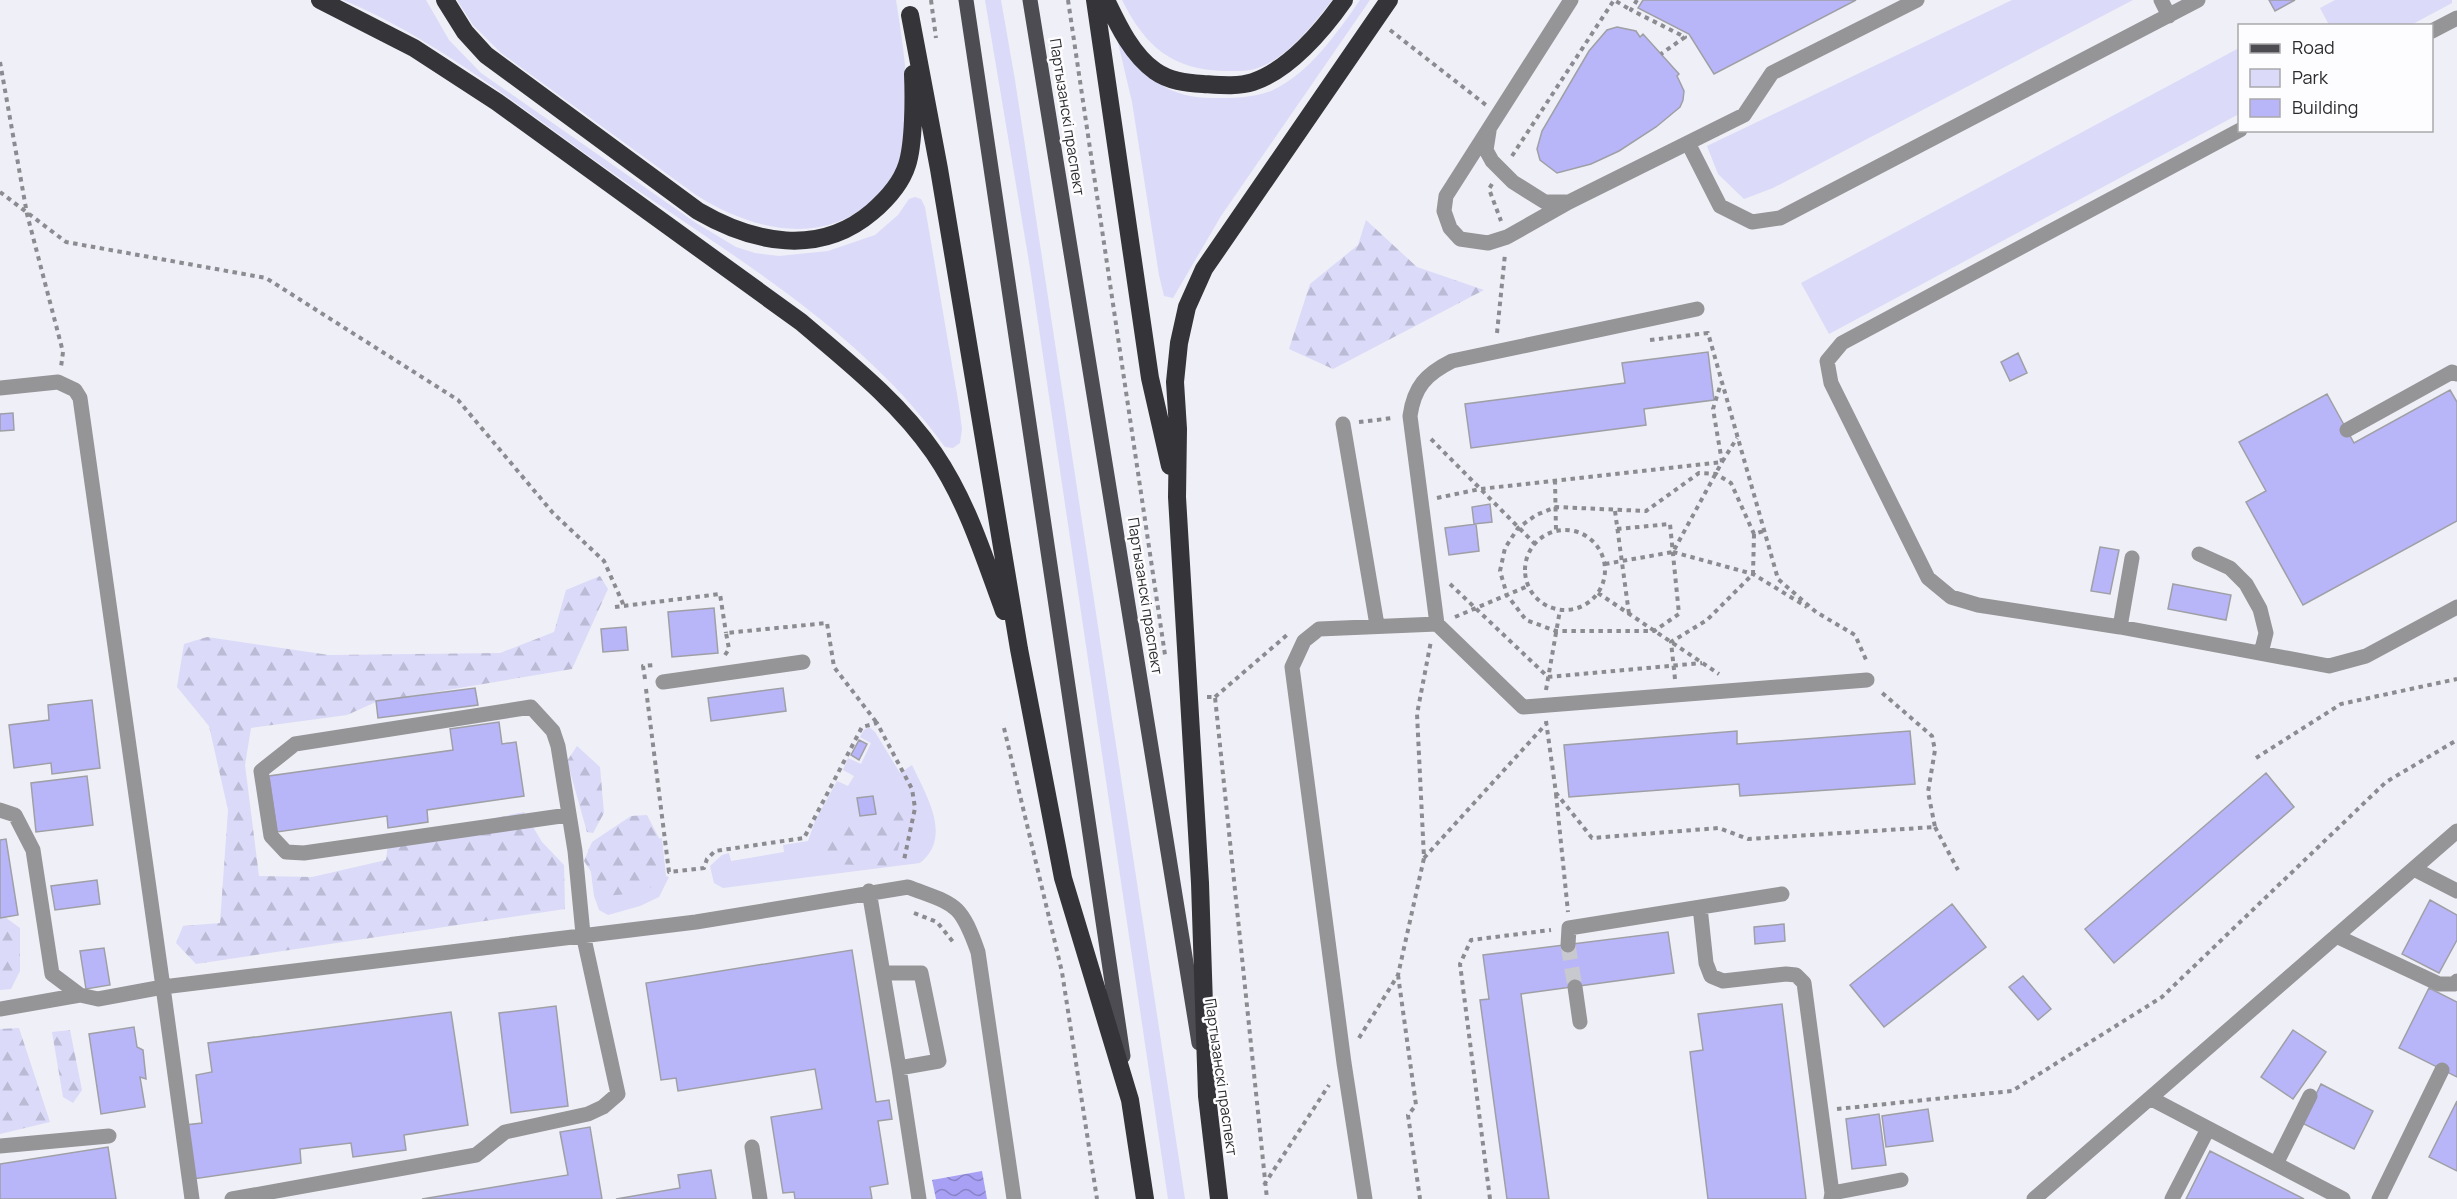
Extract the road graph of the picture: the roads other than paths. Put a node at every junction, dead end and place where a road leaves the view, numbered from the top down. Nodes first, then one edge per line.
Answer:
1 (320, 0) edge
2 (446, 0) edge
3 (966, 0) edge
4 (1030, 0) edge
5 (1095, 0) edge
6 (1106, 0) edge
7 (1344, 0) edge
8 (1389, 0) edge
9 (1571, 0) edge
10 (1917, 0) edge
11 (2161, 0) edge
12 (2198, 0) edge
13 (909, 8) edge
14 (2169, 16) junction
15 (2457, 18) edge
16 (2433, 30) edge
17 (1489, 128) junction
18 (2238, 131) edge
19 (1688, 143) junction
20 (1569, 202) junction
21 (1697, 309) dead end
22 (2457, 374) edge
23 (0, 388) edge
24 (1343, 424) road end
25 (2347, 430) dead end
26 (1177, 497) junction
27 (2199, 554) dead end
28 (2132, 558) dead end
29 (2457, 607) edge
30 (1437, 624) junction
31 (1377, 625) junction
32 (2120, 627) junction
33 (1019, 650) junction
34 (2260, 653) junction
35 (803, 662) dead end
36 (1867, 680) road end
37 (663, 681) dead end
38 (0, 810) edge
39 (568, 815) junction
40 (2457, 831) edge
41 (2414, 869) junction
42 (869, 891) junction
43 (2457, 891) edge
44 (1782, 894) dead end
45 (1700, 907) junction
46 (583, 934) junction
47 (2336, 936) junction
48 (1568, 945) dead end
49 (883, 973) junction
50 (2457, 981) edge
51 (163, 987) junction
52 (1575, 987) tunnel mouth
53 (80, 995) junction
54 (0, 1009) edge
55 (1580, 1022) dead end
56 (899, 1068) junction
57 (2442, 1070) dead end
58 (1208, 1096) junction
59 (2310, 1096) dead end
60 (2150, 1098) junction
61 (1130, 1100) junction
62 (2208, 1129) junction
63 (109, 1136) dead end
64 (0, 1146) edge
65 (752, 1147) dead end
66 (2276, 1164) junction
67 (1901, 1180) dead end
68 (1832, 1196) edge
69 (192, 1199) edge
70 (232, 1199) edge
71 (760, 1199) edge
72 (919, 1199) edge
73 (1014, 1199) edge
74 (1145, 1199) edge
75 (1219, 1199) edge
76 (1365, 1199) edge
77 (2034, 1199) edge
78 (2172, 1199) edge
79 (2343, 1199) edge
80 (2379, 1199) edge

1 - 33 highway
2 - 13 highway
3 - 61 main road
4 - 58 main road, Партызанскі праспект
5 - 26 highway
6 - 7 highway
8 - 26 highway
9 - 17 lane
10 - 19 lane
11 - 14 lane
12 - 14 lane
13 - 33 highway
14 - 19 lane
15 - 16 lane
17 - 20 lane
17 - 20 lane
18 - 32 lane
19 - 20 lane
21 - 30 lane
22 - 25 lane
23 - 51 lane
24 - 31 lane
26 - 58 highway
27 - 34 lane
28 - 32 lane
29 - 34 lane
30 - 31 lane
30 - 36 lane
31 - 76 lane
32 - 34 lane
33 - 61 highway
35 - 37 lane
38 - 53 lane
39 - 39 lane
39 - 46 lane
40 - 41 lane
41 - 43 lane
41 - 47 lane
42 - 46 lane
42 - 49 lane
42 - 73 lane
44 - 45 lane
45 - 48 lane
45 - 68 lane
46 - 51 lane
46 - 70 lane
47 - 50 lane
47 - 60 lane
49 - 56 lane
49 - 56 lane
51 - 53 lane
51 - 69 lane
52 - 55 lane
53 - 54 lane
56 - 72 lane
57 - 80 lane
58 - 75 highway, Партызанскі праспект
59 - 66 lane
60 - 62 lane
60 - 77 lane
61 - 74 highway
62 - 66 lane
62 - 78 lane
63 - 64 lane
65 - 71 lane
66 - 79 lane
67 - 68 lane

